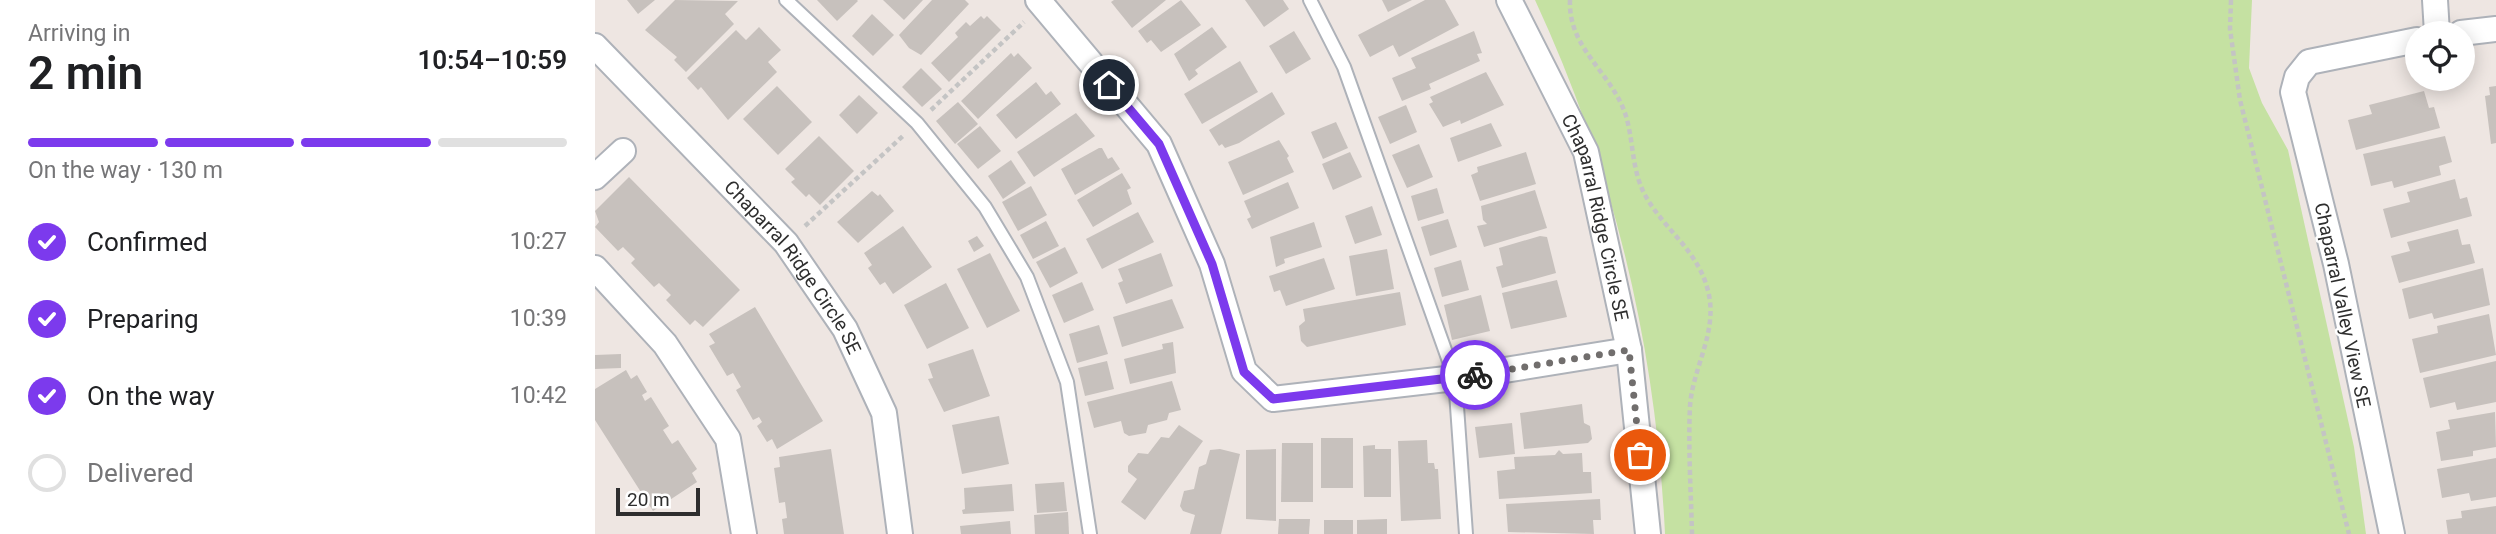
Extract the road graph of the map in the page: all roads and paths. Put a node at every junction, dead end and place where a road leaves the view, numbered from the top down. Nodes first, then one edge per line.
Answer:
1 (786, 0) edge
2 (1038, 0) edge
3 (1310, 0) edge
4 (1509, 0) edge
5 (1570, 0) edge
6 (2231, 0) edge
7 (2435, 0) edge
8 (2436, 21) edge
9 (2496, 29) edge
10 (2475, 31) edge
11 (2405, 42) edge
12 (595, 46) edge
13 (623, 151) dead end
14 (595, 177) edge
15 (595, 268) edge
16 (1629, 350) junction
17 (1455, 378) junction
18 (744, 534) edge
19 (900, 534) edge
20 (1090, 534) edge
21 (1466, 534) edge
22 (1648, 534) edge
23 (1692, 534) edge
24 (2349, 534) edge
25 (2392, 534) edge

1 - 20 lane
2 - 17 street
3 - 17 lane
4 - 16 street, Chaparral Ridge Circle SE
5 - 23 path
6 - 24 path
7 - 8 street
9 - 10 street
11 - 25 street, Chaparral Valley View SE
12 - 19 street, Chaparral Ridge Circle SE
13 - 14 street
15 - 18 street
16 - 17 street
16 - 22 street, Chaparral Ridge Circle SE
17 - 21 lane

